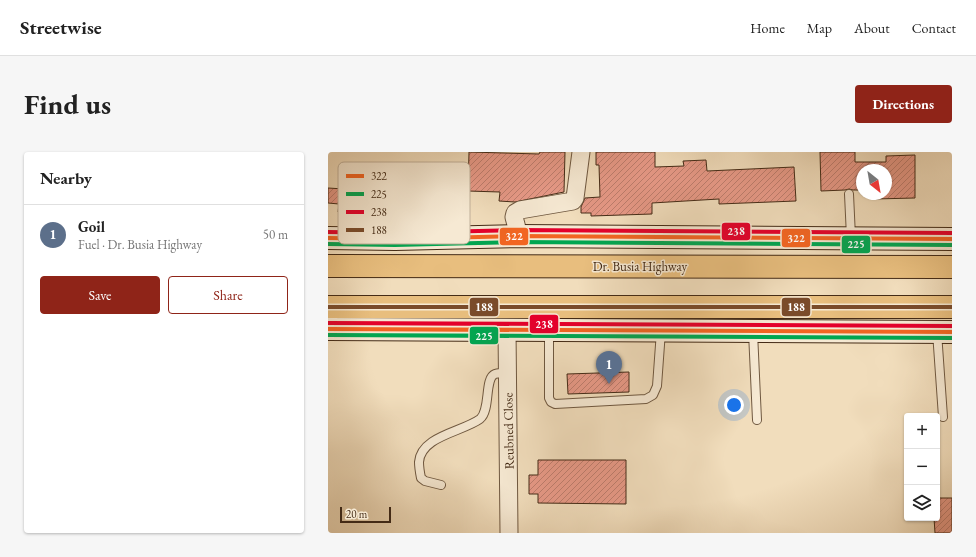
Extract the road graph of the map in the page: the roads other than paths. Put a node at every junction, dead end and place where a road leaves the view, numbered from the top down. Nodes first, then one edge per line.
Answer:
1 (581, 152) edge
2 (849, 194) dead end
3 (518, 236) junction
4 (470, 237) edge
5 (328, 238) edge
6 (338, 238) edge
7 (851, 238) junction
8 (952, 239) edge
9 (328, 266) edge
10 (952, 267) edge
11 (328, 307) edge
12 (952, 307) edge
13 (328, 329) edge
14 (507, 329) junction
15 (549, 330) junction
16 (661, 331) junction
17 (753, 331) junction
18 (944, 332) edge
19 (507, 372) junction
20 (943, 417) dead end
21 (756, 420) dead end
22 (441, 485) dead end
23 (509, 533) edge

1 - 3 street
2 - 7 lane
3 - 4 street
3 - 7 street
5 - 6 street
7 - 8 street
9 - 10 highway, Dr. Busia Highway
11 - 12 highway
13 - 14 street
14 - 15 street
14 - 19 street, Reubned Close
15 - 16 street
15 - 16 lane
16 - 17 street
17 - 18 street
17 - 21 lane
18 - 20 lane
19 - 22 lane
19 - 23 street, Reubned Close

